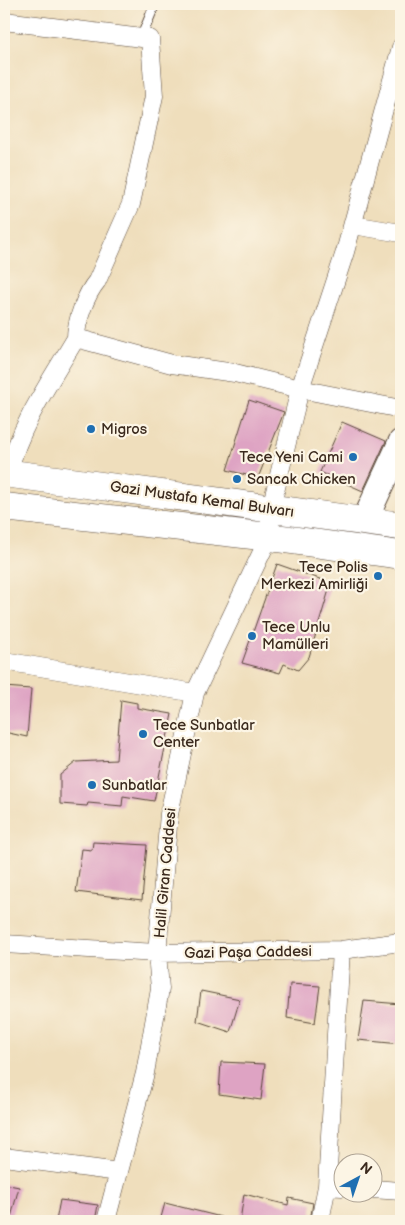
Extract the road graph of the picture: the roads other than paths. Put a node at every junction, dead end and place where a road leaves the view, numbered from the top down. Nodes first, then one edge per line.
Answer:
1 (155, 4) edge
2 (4, 21) edge
3 (142, 38) junction
4 (401, 47) edge
5 (353, 225) junction
6 (401, 232) edge
7 (76, 338) junction
8 (300, 389) junction
9 (401, 409) edge
10 (401, 442) edge
11 (6, 473) edge
12 (4, 507) edge
13 (271, 508) junction
14 (364, 522) junction
15 (401, 526) edge
16 (269, 537) junction
17 (401, 555) edge
18 (4, 661) edge
19 (195, 693) junction
20 (401, 942) edge
21 (4, 944) edge
22 (340, 950) junction
23 (157, 953) junction
24 (336, 1152) edge
25 (4, 1157) edge
26 (118, 1172) junction
27 (382, 1190) edge
28 (401, 1191) edge
29 (332, 1194) edge
30 (106, 1221) edge
31 (320, 1221) edge

1 - 3 lane
2 - 3 street
3 - 7 street
4 - 5 street
5 - 6 street
5 - 8 street
7 - 8 street
7 - 11 street
8 - 9 street
8 - 13 street
10 - 14 street
11 - 13 highway, Gazi Mustafa Kemal Bulvarı
12 - 16 highway, Gazi Mustafa Kemal Bulvarı
13 - 14 highway, Gazi Mustafa Kemal Bulvarı
13 - 16 street
14 - 15 highway, Gazi Mustafa Kemal Bulvarı
16 - 17 highway, Gazi Mustafa Kemal Bulvarı
16 - 19 street, Halil Giran Caddesi
18 - 19 street
19 - 23 street, Halil Giran Caddesi
20 - 22 street, Gazi Paşa Caddesi
21 - 23 street, Gazi Paşa Caddesi
22 - 23 street, Gazi Paşa Caddesi
22 - 24 street
23 - 26 street, Halil Giran Caddesi
25 - 26 street
26 - 30 street, Halil Giran Caddesi
27 - 28 street
29 - 31 street

